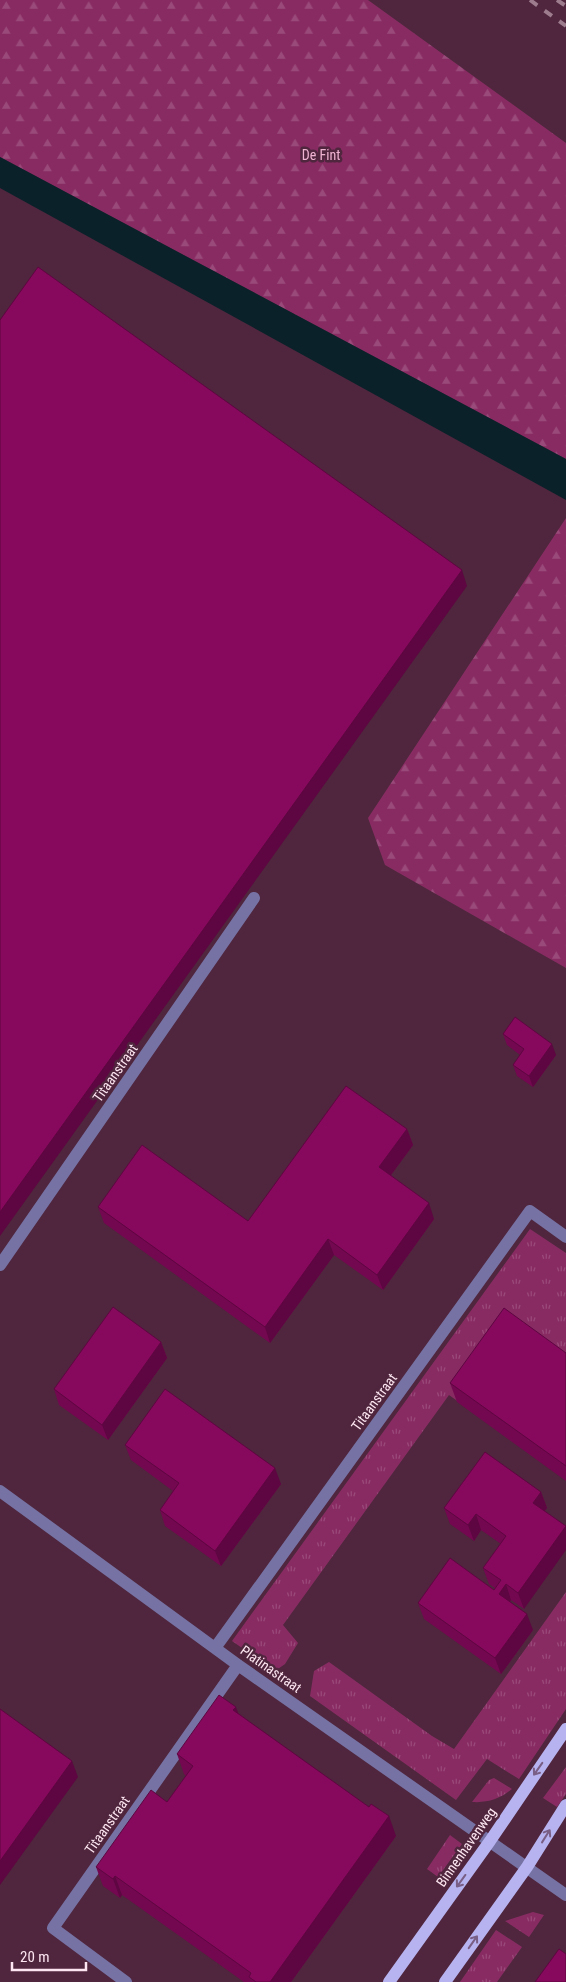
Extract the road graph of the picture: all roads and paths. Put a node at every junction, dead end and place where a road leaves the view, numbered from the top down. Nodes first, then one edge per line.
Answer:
1 (254, 898) dead end
2 (566, 1237) edge
3 (0, 1265) edge
4 (0, 1491) edge
5 (216, 1648) junction
6 (238, 1665) junction
7 (566, 1729) edge
8 (566, 1805) edge
9 (490, 1841) junction
10 (527, 1867) junction
11 (566, 1895) edge
12 (126, 1982) edge
13 (389, 1982) edge
14 (445, 1982) edge

1 - 3 street, Titaanstraat
2 - 5 street, Titaanstraat
4 - 5 street, Platinastraat
5 - 6 street, Platinastraat
6 - 9 street, Platinastraat
6 - 12 street, Titaanstraat
7 -> 9 main road, Binnenhavenweg
10 -> 8 main road
9 - 10 street, Platinastraat
9 -> 13 main road, Binnenhavenweg
10 - 11 street, Platinastraat
14 -> 10 main road

